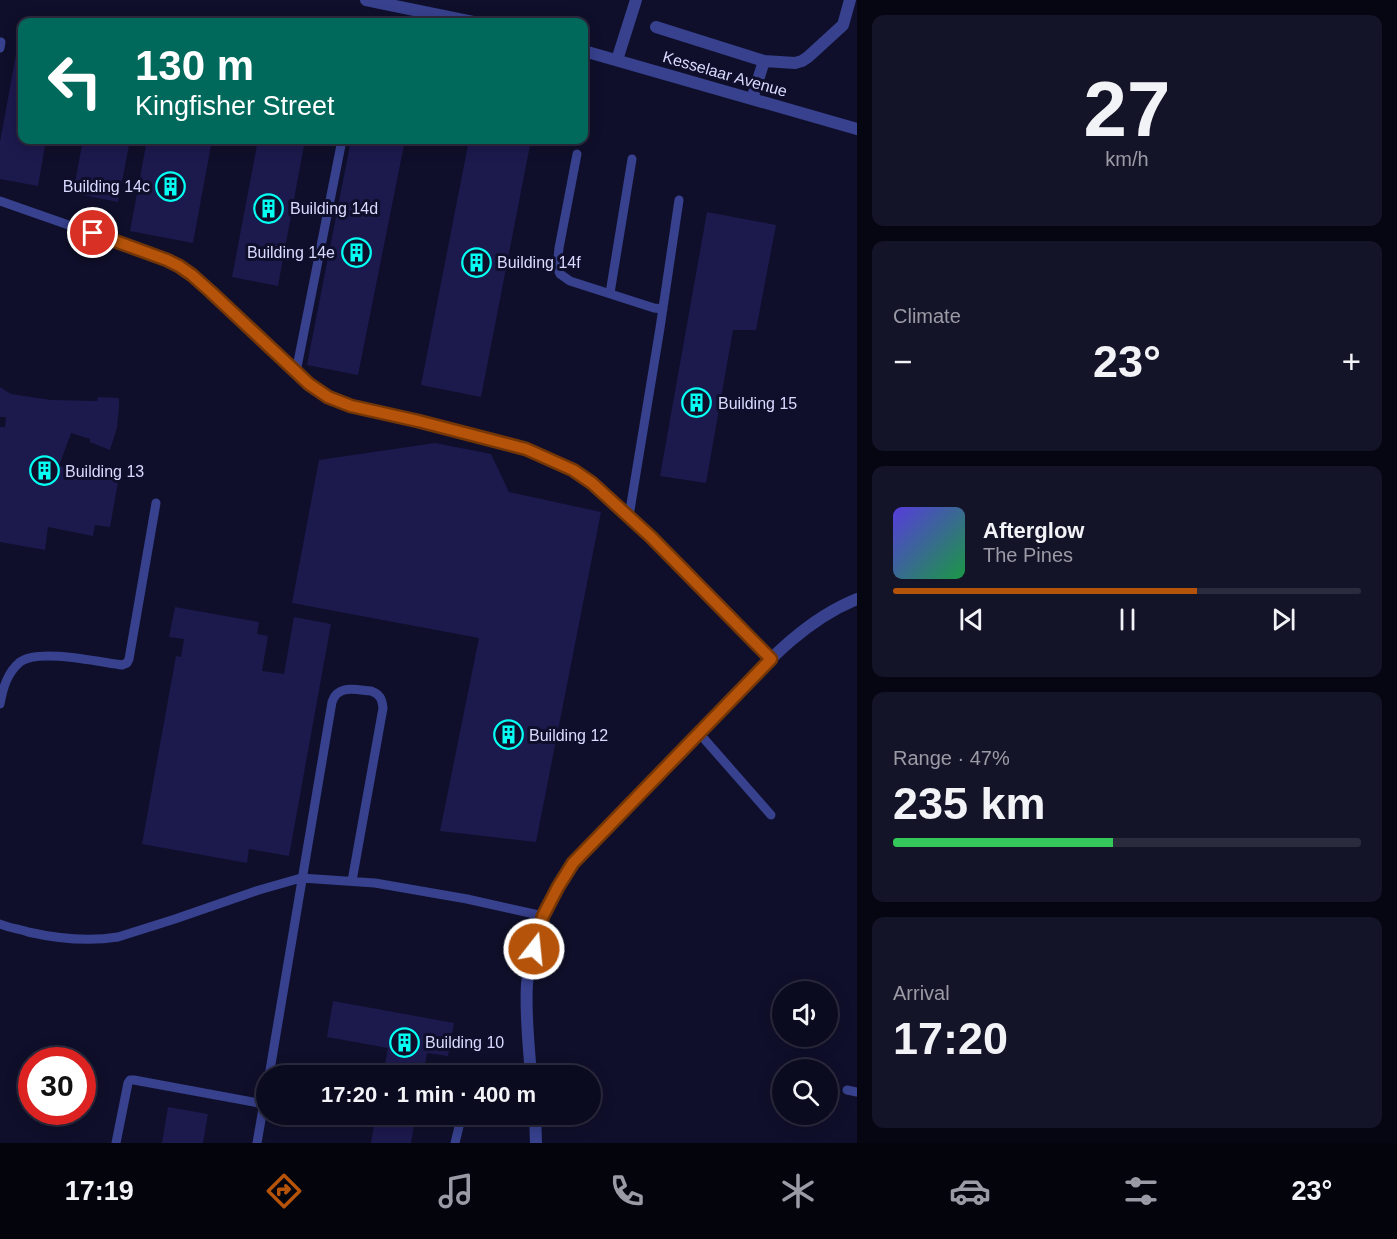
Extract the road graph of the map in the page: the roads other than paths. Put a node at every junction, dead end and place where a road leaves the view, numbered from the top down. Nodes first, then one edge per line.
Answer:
1 (366, 0) edge
2 (636, 0) edge
3 (850, 0) edge
4 (454, 18) edge
5 (656, 27) dead end
6 (588, 52) edge
7 (617, 60) junction
8 (764, 61) junction
9 (752, 99) junction
10 (857, 129) edge
11 (341, 144) edge
12 (577, 154) dead end
13 (632, 159) dead end
14 (679, 200) dead end
15 (0, 201) edge
16 (610, 293) junction
17 (663, 309) junction
18 (296, 372) junction
19 (156, 503) dead end
20 (628, 516) junction
21 (857, 599) edge
22 (771, 659) junction
23 (0, 704) edge
24 (699, 733) junction
25 (771, 815) dead end
26 (301, 878) junction
27 (352, 881) junction
28 (543, 916) junction
29 (0, 924) edge
30 (271, 1065) edge
31 (531, 1065) edge
32 (847, 1090) dead end
33 (857, 1092) edge
34 (256, 1103) edge
35 (260, 1125) edge
36 (459, 1125) edge
37 (535, 1125) edge
38 (116, 1143) edge
39 (257, 1143) edge
40 (455, 1143) edge
41 (536, 1143) edge

1 - 4 street
2 - 7 street
3 - 8 street
5 - 8 street
6 - 7 street, Kesselaar Avenue
7 - 9 street, Kesselaar Avenue
8 - 9 street
9 - 10 street, Kesselaar Avenue
11 - 18 lane
12 - 16 lane
13 - 16 lane
14 - 17 lane
15 - 18 lane
16 - 17 lane
17 - 20 lane
18 - 20 lane
19 - 23 lane
20 - 22 lane
21 - 22 street
22 - 24 street
24 - 25 lane
24 - 28 street
26 - 27 lane
26 - 27 lane
26 - 29 lane
26 - 30 lane
27 - 28 lane
28 - 31 street
32 - 33 lane
34 - 38 lane
35 - 39 lane
36 - 40 lane
37 - 41 street

